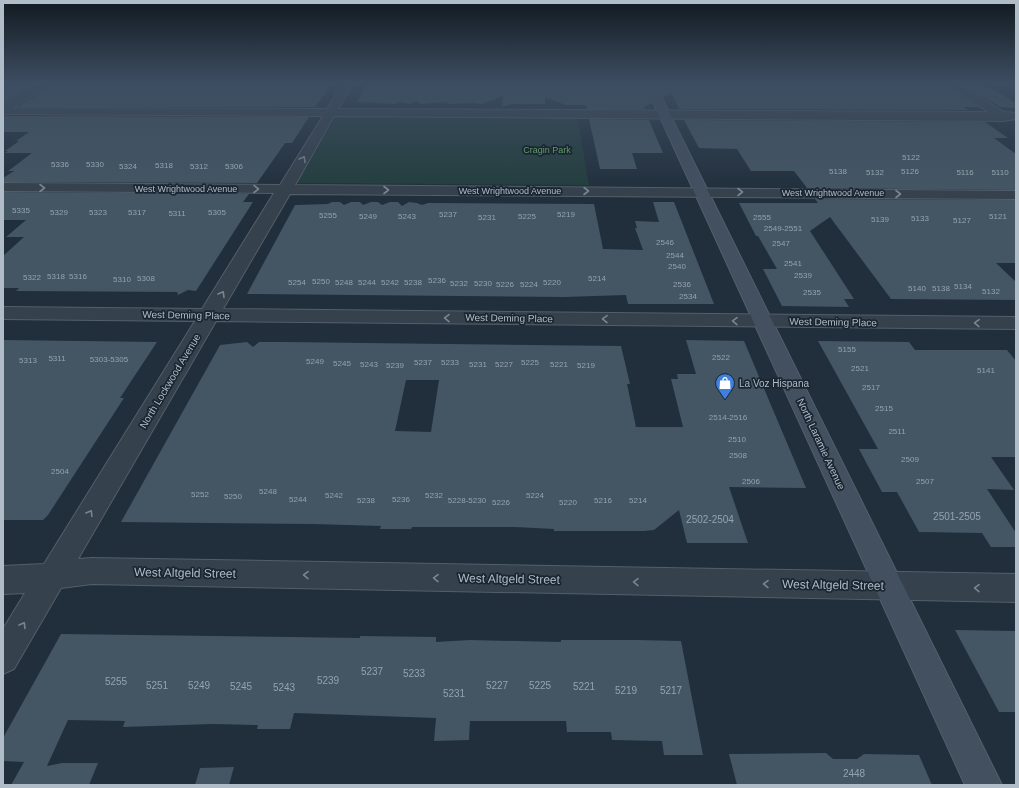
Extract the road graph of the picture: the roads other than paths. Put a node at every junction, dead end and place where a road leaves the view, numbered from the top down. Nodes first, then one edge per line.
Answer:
1 (327, 119) edge
2 (666, 119) edge
3 (1006, 119) edge
4 (1016, 125) edge
5 (3, 187) edge
6 (285, 189) junction
7 (701, 192) junction
8 (1016, 194) edge
9 (3, 313) edge
10 (209, 315) junction
11 (763, 321) junction
12 (1016, 323) edge
13 (52, 576) junction
14 (3, 580) edge
15 (889, 586) junction
16 (1016, 588) edge
17 (3, 658) edge
18 (984, 785) edge

6 -> 1 street, North Lockwood Avenue
2 - 7 street, North Laramie Avenue
3 - 4 street
5 -> 6 street, West Wrightwood Avenue
6 -> 7 street, West Wrightwood Avenue
10 -> 6 street, North Lockwood Avenue
7 -> 8 street, West Wrightwood Avenue
7 - 11 street, North Laramie Avenue
9 - 10 street, West Deming Place
11 -> 10 street, West Deming Place
13 -> 10 street, North Lockwood Avenue
12 -> 11 street, West Deming Place
11 - 15 street, North Laramie Avenue
13 - 14 street, West Altgeld Street
15 -> 13 street, West Altgeld Street
17 -> 13 street, North Lockwood Avenue
16 -> 15 street, West Altgeld Street
15 - 18 street, North Laramie Avenue

